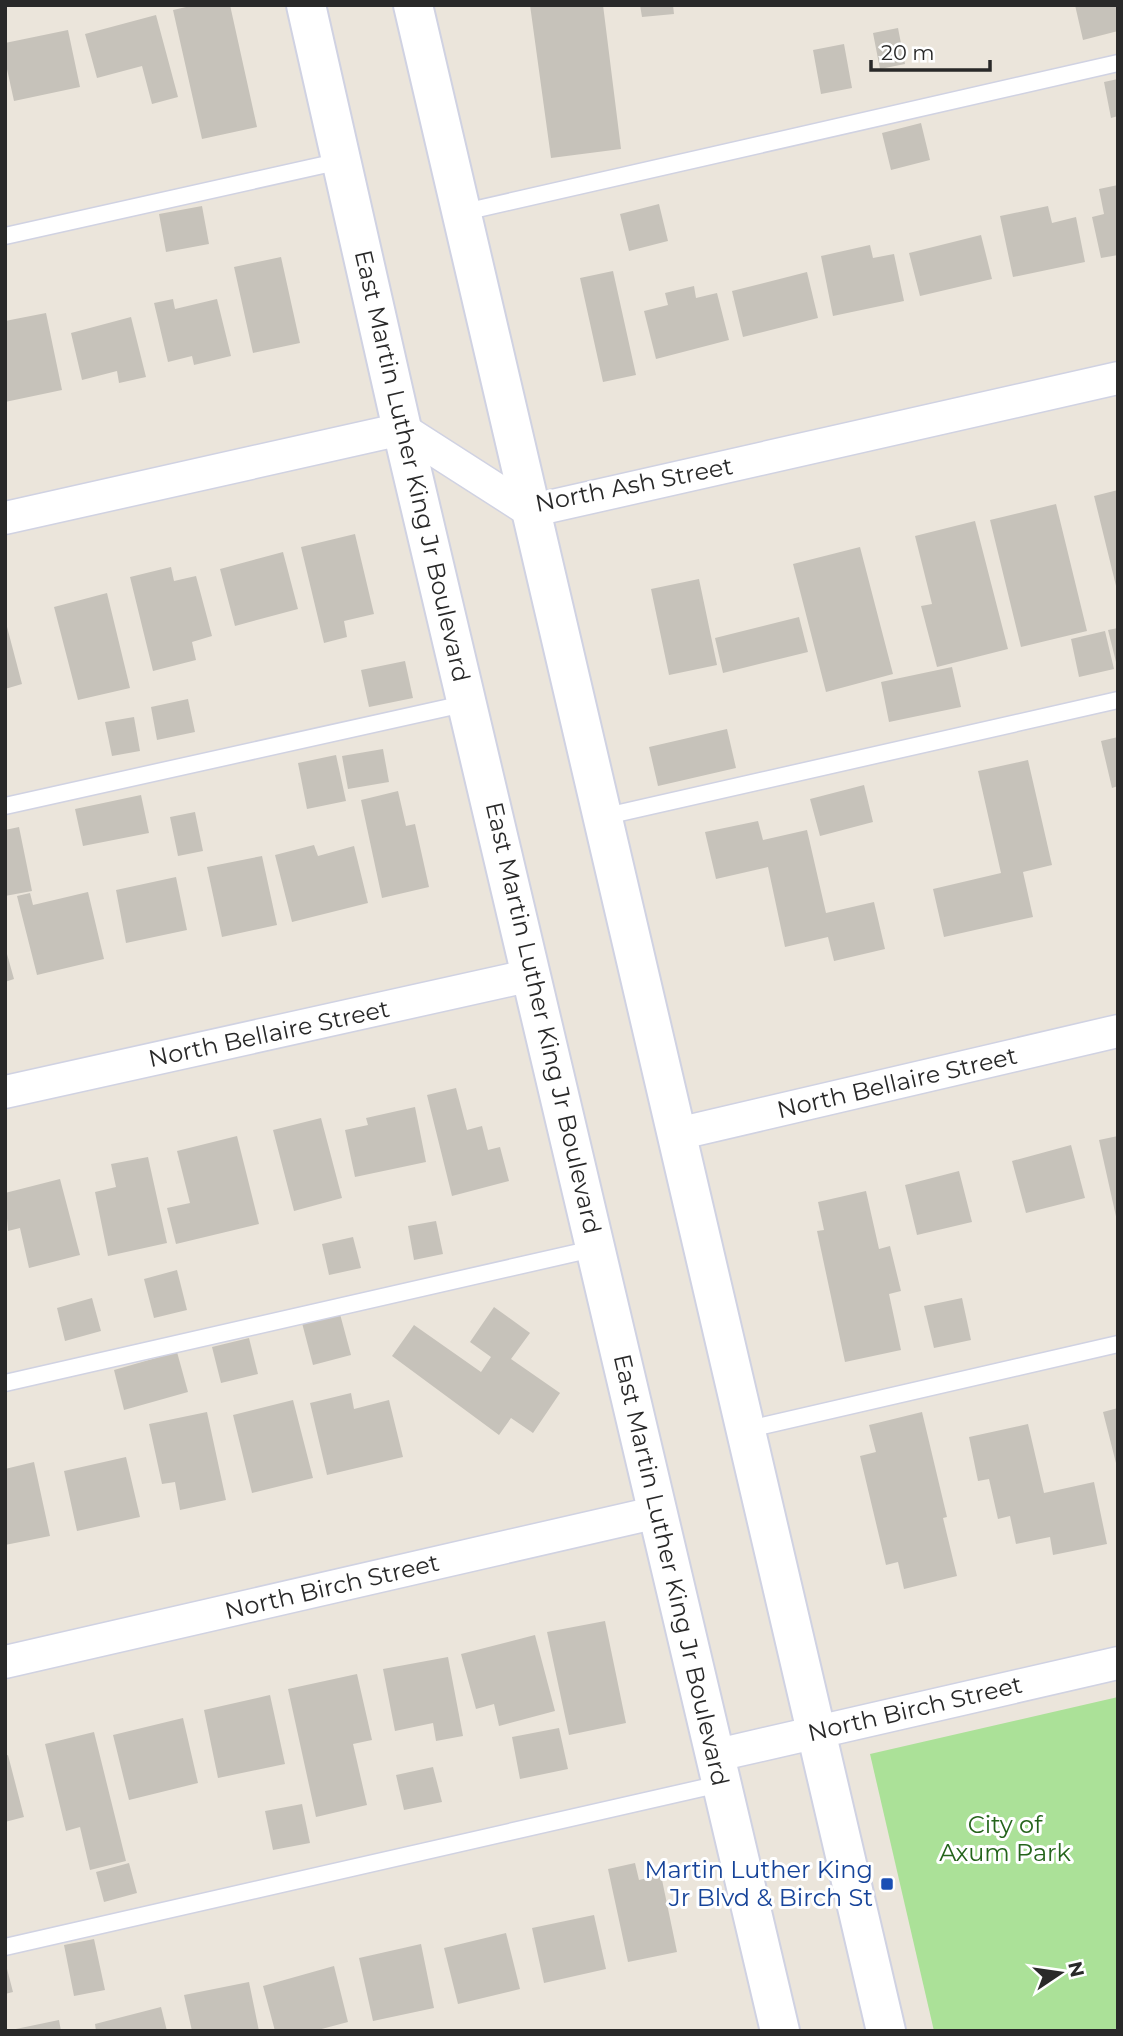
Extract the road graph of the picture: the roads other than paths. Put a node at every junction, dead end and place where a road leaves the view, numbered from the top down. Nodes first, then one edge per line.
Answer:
1 (306, 5) edge
2 (413, 5) edge
3 (1118, 63) edge
4 (341, 161) junction
5 (460, 213) junction
6 (5, 236) edge
7 (1118, 378) edge
8 (402, 429) junction
9 (530, 511) junction
10 (5, 518) edge
11 (1118, 700) edge
12 (468, 703) junction
13 (5, 806) edge
14 (602, 817) junction
15 (532, 975) junction
16 (1118, 1031) edge
17 (5, 1092) edge
18 (677, 1134) junction
19 (598, 1248) junction
20 (1118, 1344) edge
21 (5, 1383) edge
22 (745, 1430) junction
23 (658, 1512) junction
24 (5, 1662) edge
25 (1118, 1663) edge
26 (816, 1732) junction
27 (716, 1770) junction
28 (5, 1947) edge
29 (881, 2030) edge
30 (780, 2031) edge

1 - 4 main road, East Martin Luther King Jr Boulevard
2 - 5 main road
3 - 5 lane
4 - 6 lane
4 - 8 main road, East Martin Luther King Jr Boulevard
5 - 9 main road
7 - 9 street, North Ash Street
8 - 9 street, North Ash Street
8 - 10 street
8 - 12 main road, East Martin Luther King Jr Boulevard
9 - 14 main road
11 - 14 lane
12 - 13 lane
12 - 15 main road, East Martin Luther King Jr Boulevard
14 - 18 main road
15 - 17 street, North Bellaire Street
15 - 19 main road, East Martin Luther King Jr Boulevard
16 - 18 street, North Bellaire Street
18 - 22 main road
19 - 21 lane
19 - 23 main road, East Martin Luther King Jr Boulevard
20 - 22 lane
22 - 26 main road
23 - 24 street, North Birch Street
23 - 27 main road, East Martin Luther King Jr Boulevard
25 - 26 street, North Birch Street
26 - 27 street, North Birch Street
26 - 29 main road
27 - 28 lane
27 - 30 main road, East Martin Luther King Jr Boulevard

